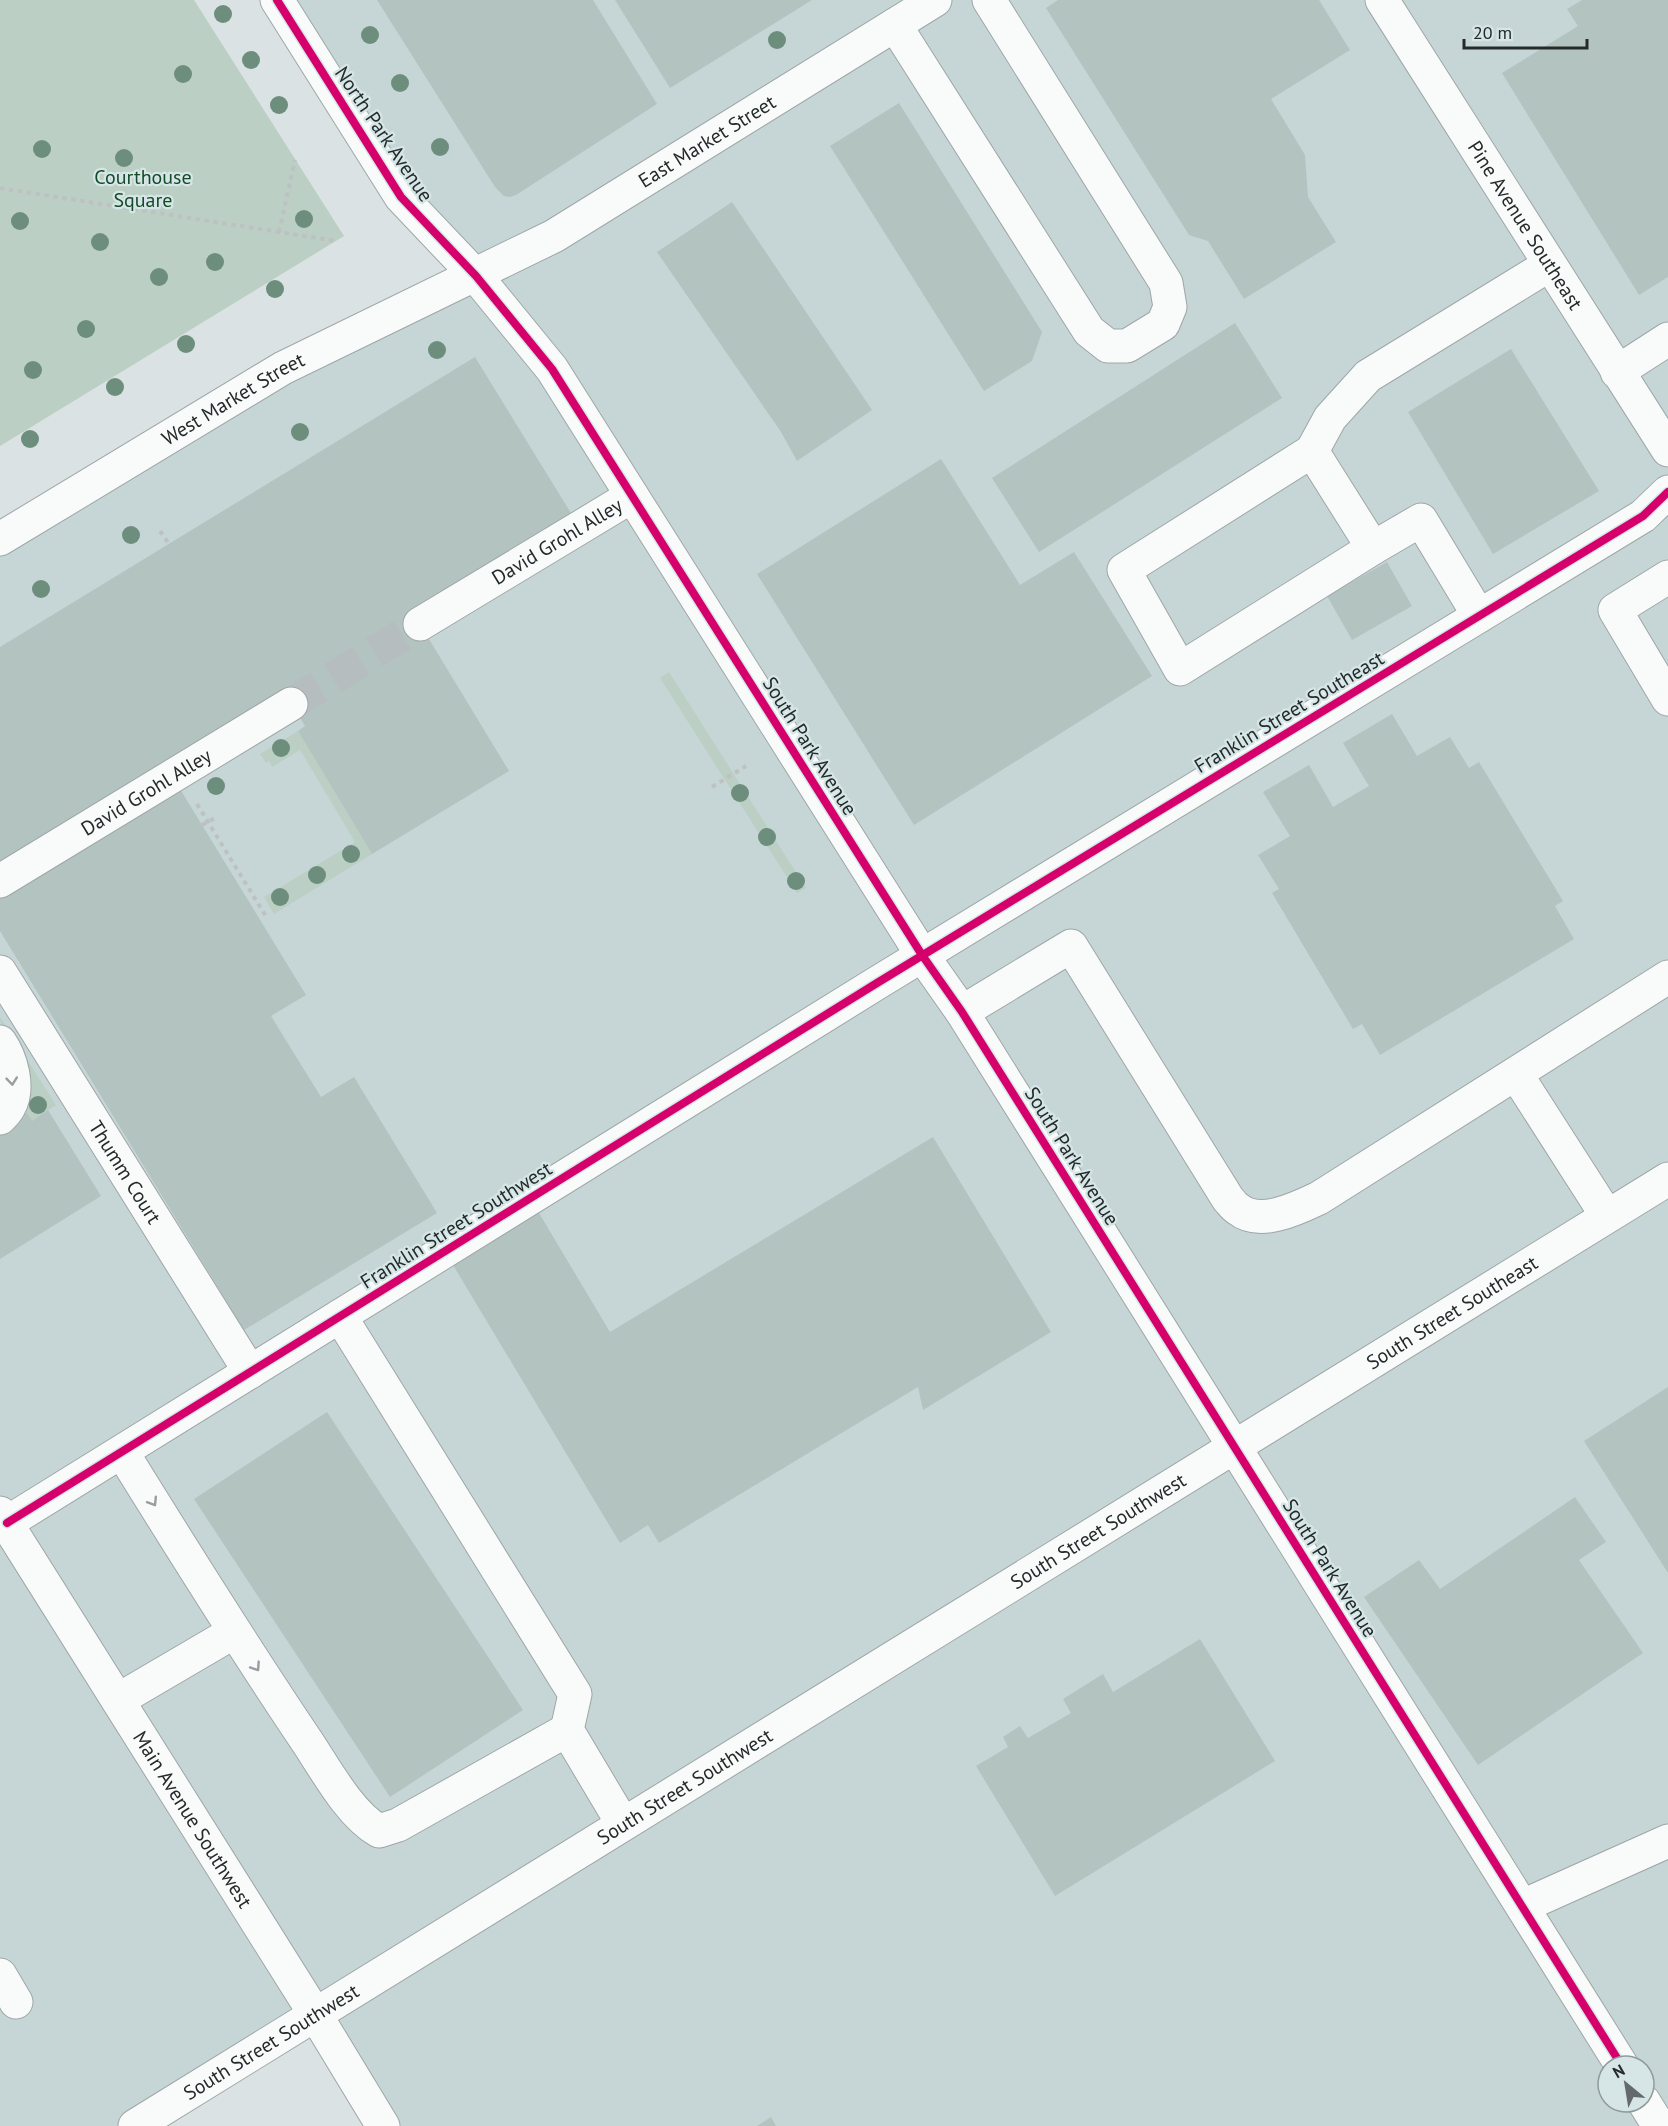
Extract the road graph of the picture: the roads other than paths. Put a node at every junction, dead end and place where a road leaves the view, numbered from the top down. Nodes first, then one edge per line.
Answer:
1 (277, 0) edge
2 (935, 0) edge
3 (989, 0) edge
4 (1382, 0) edge
5 (895, 25) junction
6 (1549, 265) junction
7 (476, 276) junction
8 (1668, 339) edge
9 (1617, 372) junction
10 (1668, 450) edge
11 (1312, 451) junction
12 (1668, 492) edge
13 (633, 495) junction
14 (0, 539) edge
15 (1373, 548) junction
16 (1668, 577) edge
17 (1479, 616) junction
18 (420, 624) tunnel mouth
19 (1668, 699) edge
20 (291, 704) tunnel mouth
21 (0, 881) edge
22 (922, 955) junction
23 (0, 972) edge
24 (1668, 977) edge
25 (962, 1012) junction
26 (0, 1042) edge
27 (1516, 1074) junction
28 (0, 1118) edge
29 (1668, 1179) edge
30 (1607, 1216) junction
31 (340, 1316) junction
32 (250, 1372) junction
33 (1234, 1446) junction
34 (122, 1452) junction
35 (2, 1521) edge
36 (234, 1632) junction
37 (118, 1700) junction
38 (567, 1730) junction
39 (623, 1824) junction
40 (1668, 1840) edge
41 (1522, 1906) junction
42 (315, 2014) junction
43 (1614, 2054) edge
44 (135, 2126) edge
45 (383, 2126) edge

1 - 7 street, North Park Avenue
2 - 5 street, East Market Street
3 - 5 street
4 - 6 street, Pine Avenue Southeast
5 - 7 street, East Market Street
6 - 9 street, Pine Avenue Southeast
6 - 11 street
7 - 13 street, South Park Avenue
7 - 14 street, West Market Street
8 - 9 street
9 - 10 street, Pine Avenue Southeast
11 - 15 street
11 - 15 street
12 - 17 street, Franklin Street Southeast
13 - 18 street, David Grohl Alley
13 - 22 street, South Park Avenue
15 - 17 street
16 - 19 street
17 - 22 street, Franklin Street Southeast
20 - 21 street, David Grohl Alley
22 - 25 street, South Park Avenue
22 - 31 street, Franklin Street Southwest
23 - 32 street, Thumm Court
24 - 27 street
25 - 27 street
25 - 33 street, South Park Avenue
26 -> 28 street
27 - 30 street
29 - 30 street, South Street Southeast
30 - 33 street, South Street Southeast
31 - 32 street, Franklin Street Southwest
31 - 38 street
32 - 34 street, Franklin Street Southwest
33 - 39 street, South Street Southwest
33 - 41 street, South Park Avenue
34 - 35 street, Franklin Street Southwest
34 -> 36 street
35 - 37 street, Main Avenue Southwest
36 - 37 street
36 -> 38 street
37 - 42 street, Main Avenue Southwest
38 - 39 street
39 - 42 street, South Street Southwest
40 - 41 street
41 - 43 street, South Park Avenue
42 - 44 street, South Street Southwest
42 - 45 street, Main Avenue Southwest

